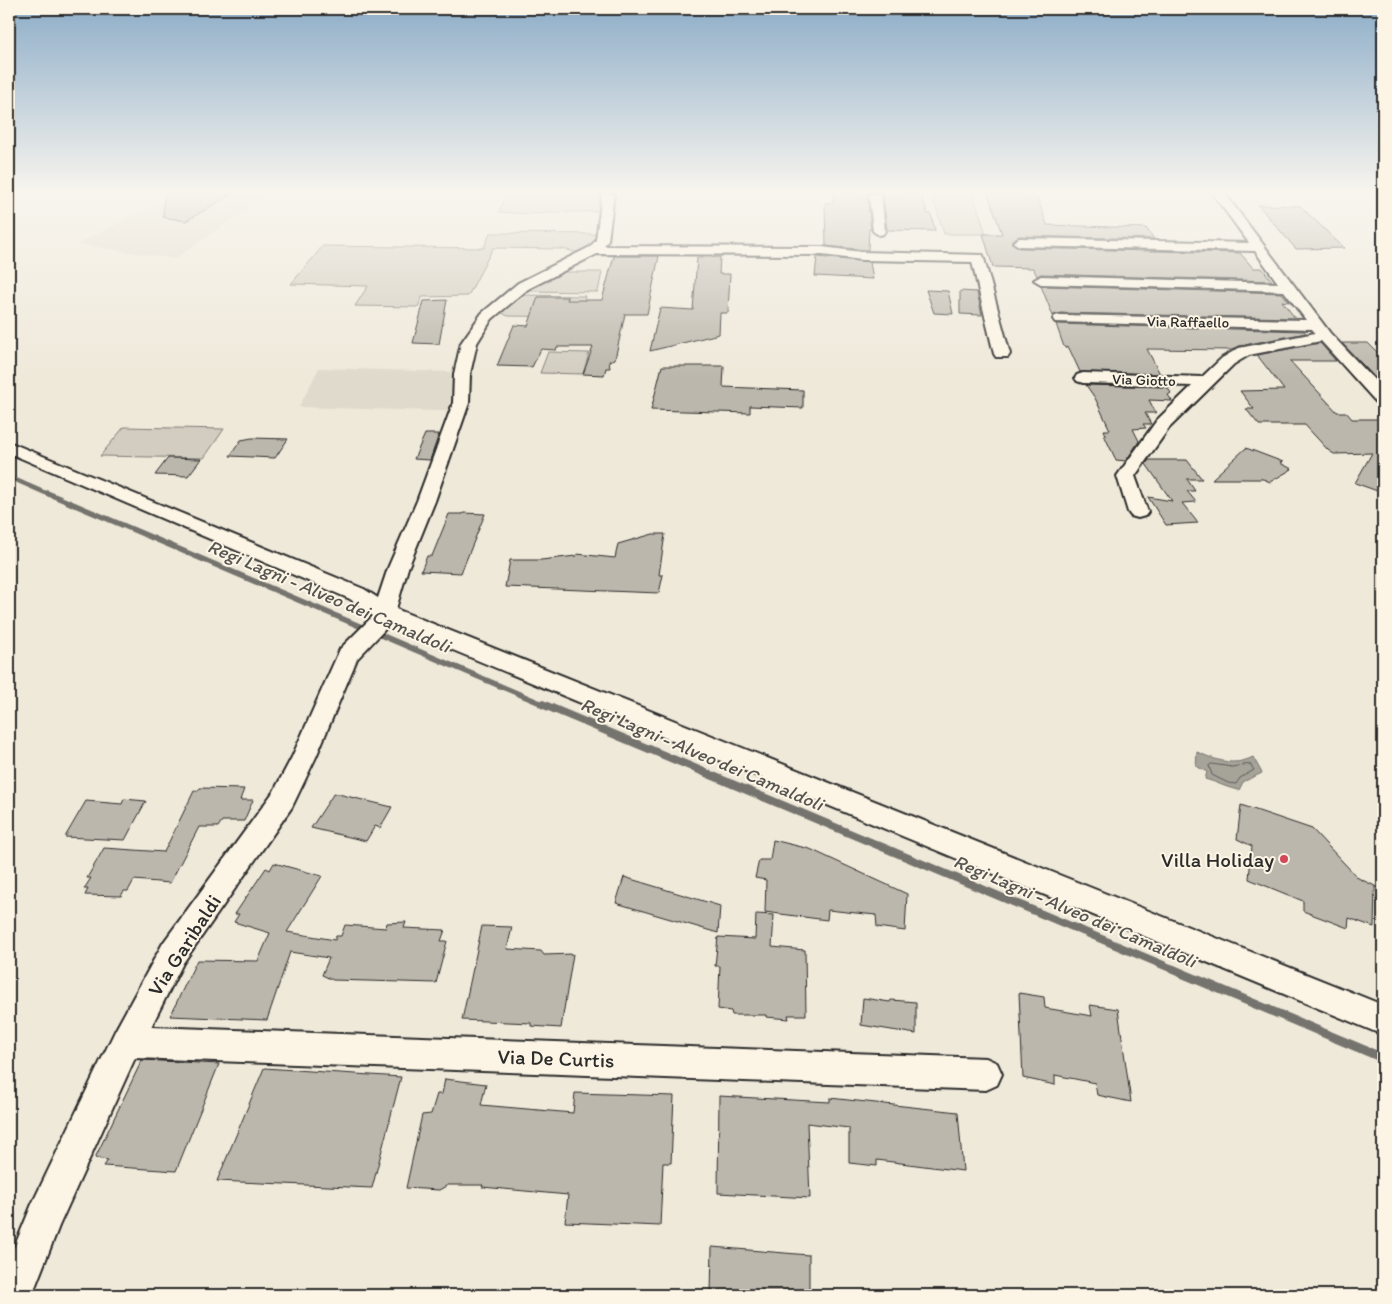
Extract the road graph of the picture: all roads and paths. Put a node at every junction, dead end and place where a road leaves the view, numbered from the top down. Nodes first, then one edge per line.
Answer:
1 (585, 255) edge
2 (853, 255) edge
3 (1264, 255) edge
4 (1041, 280) dead end
5 (1288, 287) junction
6 (1060, 319) dead end
7 (1321, 330) junction
8 (1002, 354) dead end
9 (1083, 378) dead end
10 (1205, 382) junction
11 (1383, 399) edge
12 (9, 447) edge
13 (1138, 512) dead end
14 (383, 617) junction
15 (1383, 1020) edge
16 (126, 1042) junction
17 (986, 1074) dead end
18 (13, 1295) edge

1 - 14 street
2 - 8 street
3 - 5 street
4 - 5 street
5 - 7 street
6 - 7 street, Via Raffaello
7 - 10 street
7 - 11 street
9 - 10 street, Via Giotto
10 - 13 street
12 - 14 street
14 - 15 street
14 - 16 street, Via Garibaldi
16 - 17 street, Via De Curtis
16 - 18 street, Via Garibaldi

